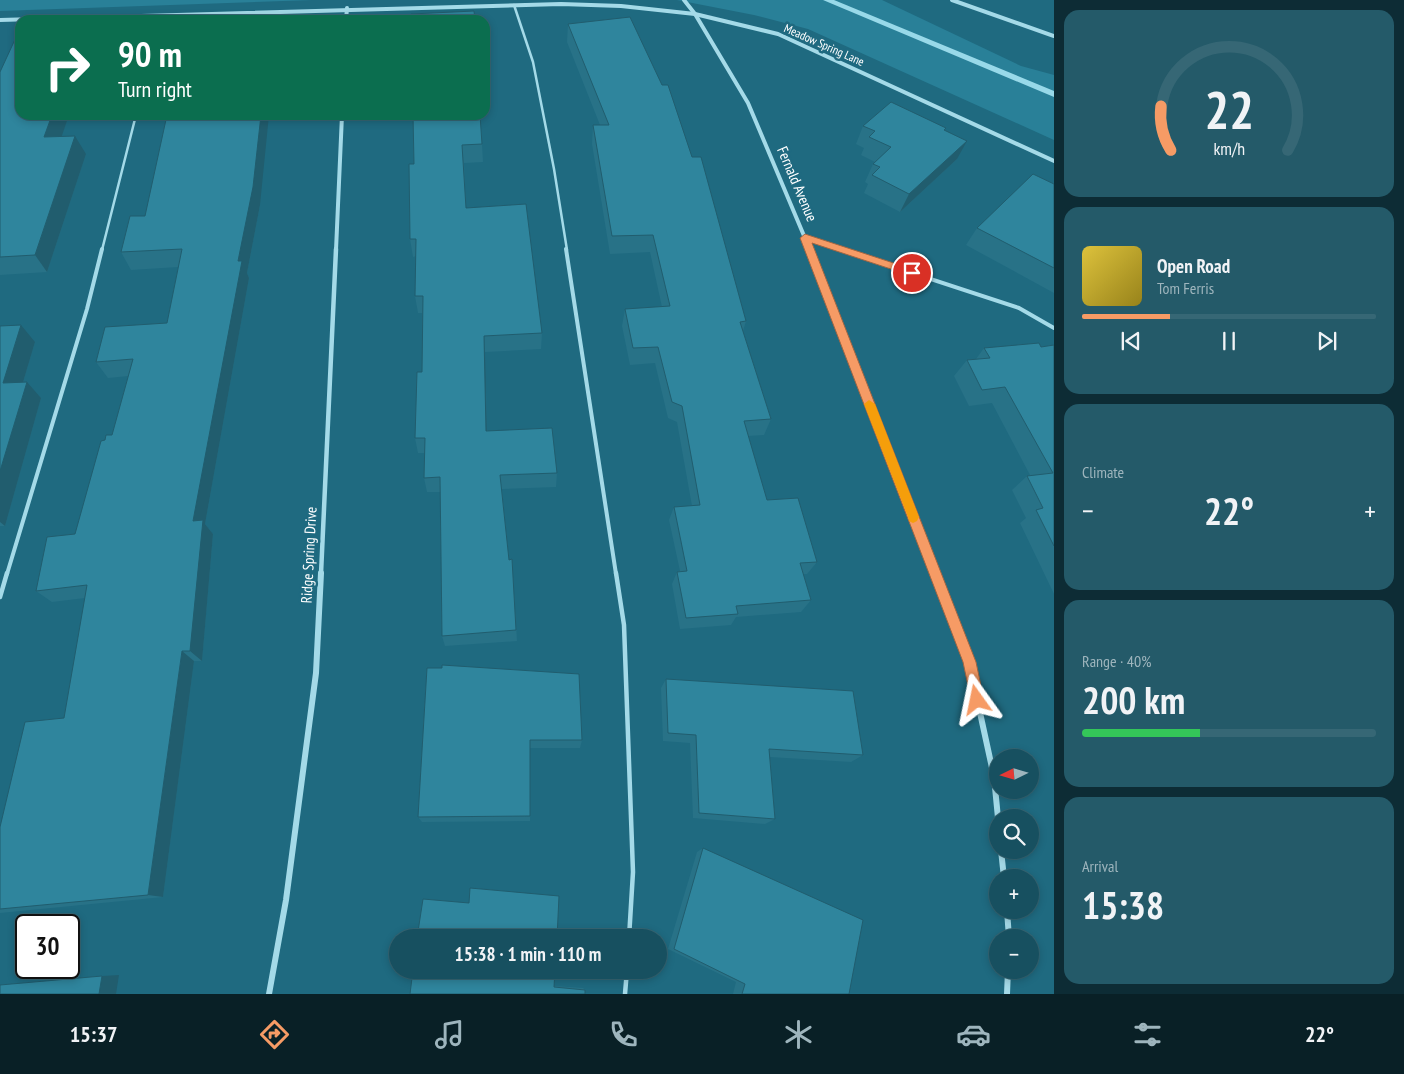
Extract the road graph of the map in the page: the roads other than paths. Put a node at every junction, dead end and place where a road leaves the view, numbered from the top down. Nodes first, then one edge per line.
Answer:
1 (684, 0) edge
2 (952, 0) edge
3 (514, 5) junction
4 (347, 8) junction
5 (695, 14) junction
6 (162, 15) edge
7 (346, 15) edge
8 (0, 20) edge
9 (15, 20) edge
10 (1054, 36) edge
11 (135, 120) edge
12 (342, 120) edge
13 (1054, 161) edge
14 (805, 238) junction
15 (1054, 328) edge
16 (0, 597) edge
17 (997, 809) edge
18 (630, 929) edge
19 (626, 979) edge
20 (1008, 979) edge
21 (269, 994) edge
22 (625, 994) edge
23 (1007, 994) edge

1 - 5 street, Fernald Avenue
2 - 10 street
3 - 4 street, Meadow Spring Lane
3 - 5 street, Meadow Spring Lane
3 - 18 lane
4 - 6 street, Meadow Spring Lane
4 - 7 street
5 - 13 street, Meadow Spring Lane
5 - 14 street, Fernald Avenue
8 - 9 street, Meadow Spring Lane
11 - 16 lane
12 - 21 street, Ridge Spring Drive
14 - 15 lane
14 - 17 street, Fernald Avenue
19 - 22 lane
20 - 23 street

